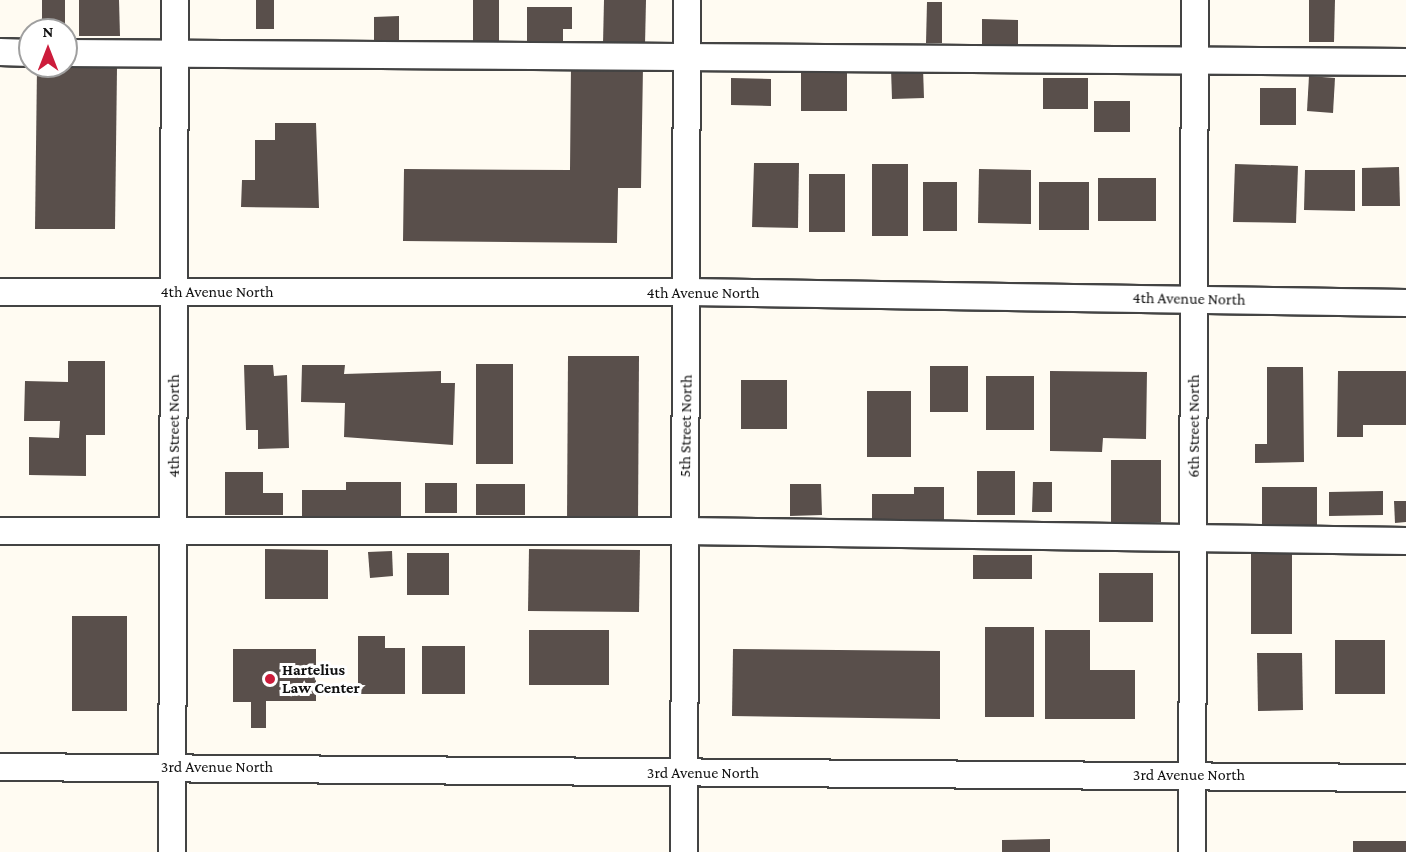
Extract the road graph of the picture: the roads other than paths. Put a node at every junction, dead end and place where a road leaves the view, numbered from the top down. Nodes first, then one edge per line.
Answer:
1 (175, 0) edge
2 (687, 0) edge
3 (1195, 0) edge
4 (0, 52) edge
5 (18, 53) edge
6 (78, 53) edge
7 (175, 54) junction
8 (687, 58) junction
9 (1195, 61) junction
10 (1406, 62) edge
11 (0, 292) edge
12 (175, 292) junction
13 (688, 292) junction
14 (1194, 299) junction
15 (1406, 303) edge
16 (0, 531) edge
17 (685, 531) junction
18 (174, 532) junction
19 (1195, 540) junction
20 (1406, 541) edge
21 (0, 767) edge
22 (173, 767) junction
23 (686, 773) junction
24 (1191, 775) junction
25 (1406, 778) edge
26 (172, 852) edge
27 (684, 852) edge
28 (1191, 852) edge

1 - 7 street, 4th Street North
2 - 8 street, 5th Street North
3 - 9 street, 6th Street North
4 - 5 street
6 - 7 street
7 - 8 street
7 - 12 street, 4th Street North
8 - 9 street
8 - 13 street, 5th Street North
9 - 10 street
9 - 14 street, 6th Street North
11 - 12 street, 4th Avenue North
12 - 13 street, 4th Avenue North
12 - 18 street, 4th Street North
13 - 14 street, 4th Avenue North
13 - 17 street, 5th Street North
14 - 15 street, 4th Avenue North
14 - 19 street, 6th Street North
16 - 18 street
17 - 18 street
17 - 19 street
17 - 23 street, 5th Street North
18 - 22 street, 4th Street North
19 - 20 street
19 - 24 street, 6th Street North
21 - 22 street, 3rd Avenue North
22 - 23 street, 3rd Avenue North
22 - 26 street, 4th Street North
23 - 24 street, 3rd Avenue North
23 - 27 street, 5th Street North
24 - 25 street, 3rd Avenue North
24 - 28 street, 6th Street North

